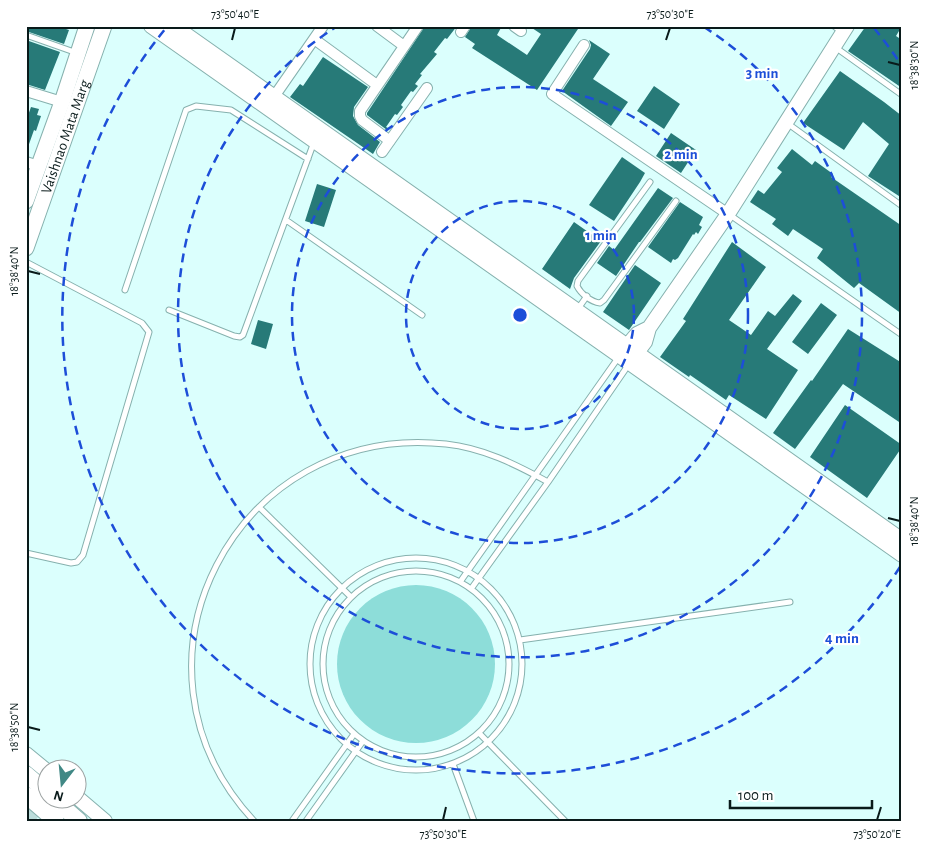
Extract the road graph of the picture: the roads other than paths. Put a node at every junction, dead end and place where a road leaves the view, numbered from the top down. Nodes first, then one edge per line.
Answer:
1 (87, 26) edge
2 (104, 26) edge
3 (151, 26) edge
4 (174, 26) edge
5 (323, 26) edge
6 (377, 26) edge
7 (418, 26) edge
8 (841, 28) edge
9 (26, 35) edge
10 (314, 39) junction
11 (584, 45) dead end
12 (404, 46) junction
13 (835, 47) junction
14 (78, 53) junction
15 (377, 85) junction
16 (427, 88) dead end
17 (26, 91) edge
18 (902, 95) edge
19 (62, 102) junction
20 (270, 103) junction
21 (785, 122) junction
22 (390, 140) junction
23 (314, 142) junction
24 (382, 152) dead end
25 (308, 158) junction
26 (32, 164) edge
27 (650, 182) dead end
28 (676, 200) dead end
29 (26, 201) edge
30 (902, 206) edge
31 (728, 214) junction
32 (286, 220) junction
33 (26, 248) edge
34 (26, 262) edge
35 (125, 290) dead end
36 (587, 296) junction
37 (169, 310) dead end
38 (577, 311) junction
39 (422, 314) dead end
40 (902, 335) edge
41 (628, 354) junction
42 (535, 475) junction
43 (548, 482) junction
44 (259, 507) junction
45 (902, 540) edge
46 (26, 553) edge
47 (902, 555) edge
48 (467, 572) junction
49 (478, 578) junction
50 (460, 582) junction
51 (342, 587) junction
52 (471, 589) junction
53 (351, 597) junction
54 (790, 602) dead end
55 (520, 640) junction
56 (479, 733) junction
57 (354, 734) junction
58 (363, 741) junction
59 (489, 742) junction
60 (345, 744) junction
61 (355, 752) junction
62 (26, 754) edge
63 (38, 764) edge
64 (453, 764) junction
65 (26, 774) edge
66 (38, 784) edge
67 (26, 795) edge
68 (88, 807) edge
69 (66, 810) edge
70 (56, 821) edge
71 (79, 821) edge
72 (105, 821) edge
73 (254, 821) edge
74 (292, 821) edge
75 (306, 821) edge
76 (474, 821) edge
77 (565, 821) edge

1 - 14 main road, Vaishnao Mata Marg
2 - 33 main road, Vaishnao Mata Marg
3 - 20 street
4 - 20 street
5 - 10 street
6 - 12 street
7 - 12 street
8 - 13 street
9 - 14 lane
10 - 15 street
10 - 20 street
11 - 31 street
12 - 15 street
13 - 18 lane
13 - 21 street
14 - 19 main road, Vaishnao Mata Marg
15 - 22 street
16 - 22 street
17 - 19 street
19 - 26 main road, Vaishnao Mata Marg
20 - 23 street
20 - 38 street
21 - 30 lane
21 - 31 street
22 - 24 street
23 - 25 lane
23 - 41 street
25 - 32 lane
25 - 35 lane
26 - 29 main road, Vaishnao Mata Marg
27 - 36 lane
28 - 36 lane
31 - 40 lane
31 - 41 street
32 - 37 lane
32 - 39 lane
34 - 46 lane
36 - 38 lane
38 - 41 street
41 - 42 lane
41 - 43 lane
41 - 45 street
41 - 47 street
42 - 43 lane
42 - 44 lane
42 - 48 lane
43 - 49 lane
44 - 51 lane
44 - 73 lane
48 - 49 lane
48 - 50 lane
48 - 51 lane
49 - 52 lane
49 - 55 lane
50 - 52 lane
50 - 53 lane
51 - 53 lane
51 - 60 lane
52 - 56 lane
53 - 57 lane
54 - 55 lane
55 - 59 lane
56 - 58 lane
56 - 59 lane
57 - 58 lane
57 - 60 lane
58 - 61 lane
59 - 64 lane
59 - 77 lane
60 - 61 lane
60 - 74 lane
61 - 64 lane
61 - 75 lane
62 - 63 street
64 - 76 lane
65 - 66 main road
67 - 70 main road
68 - 72 street
69 - 71 main road

